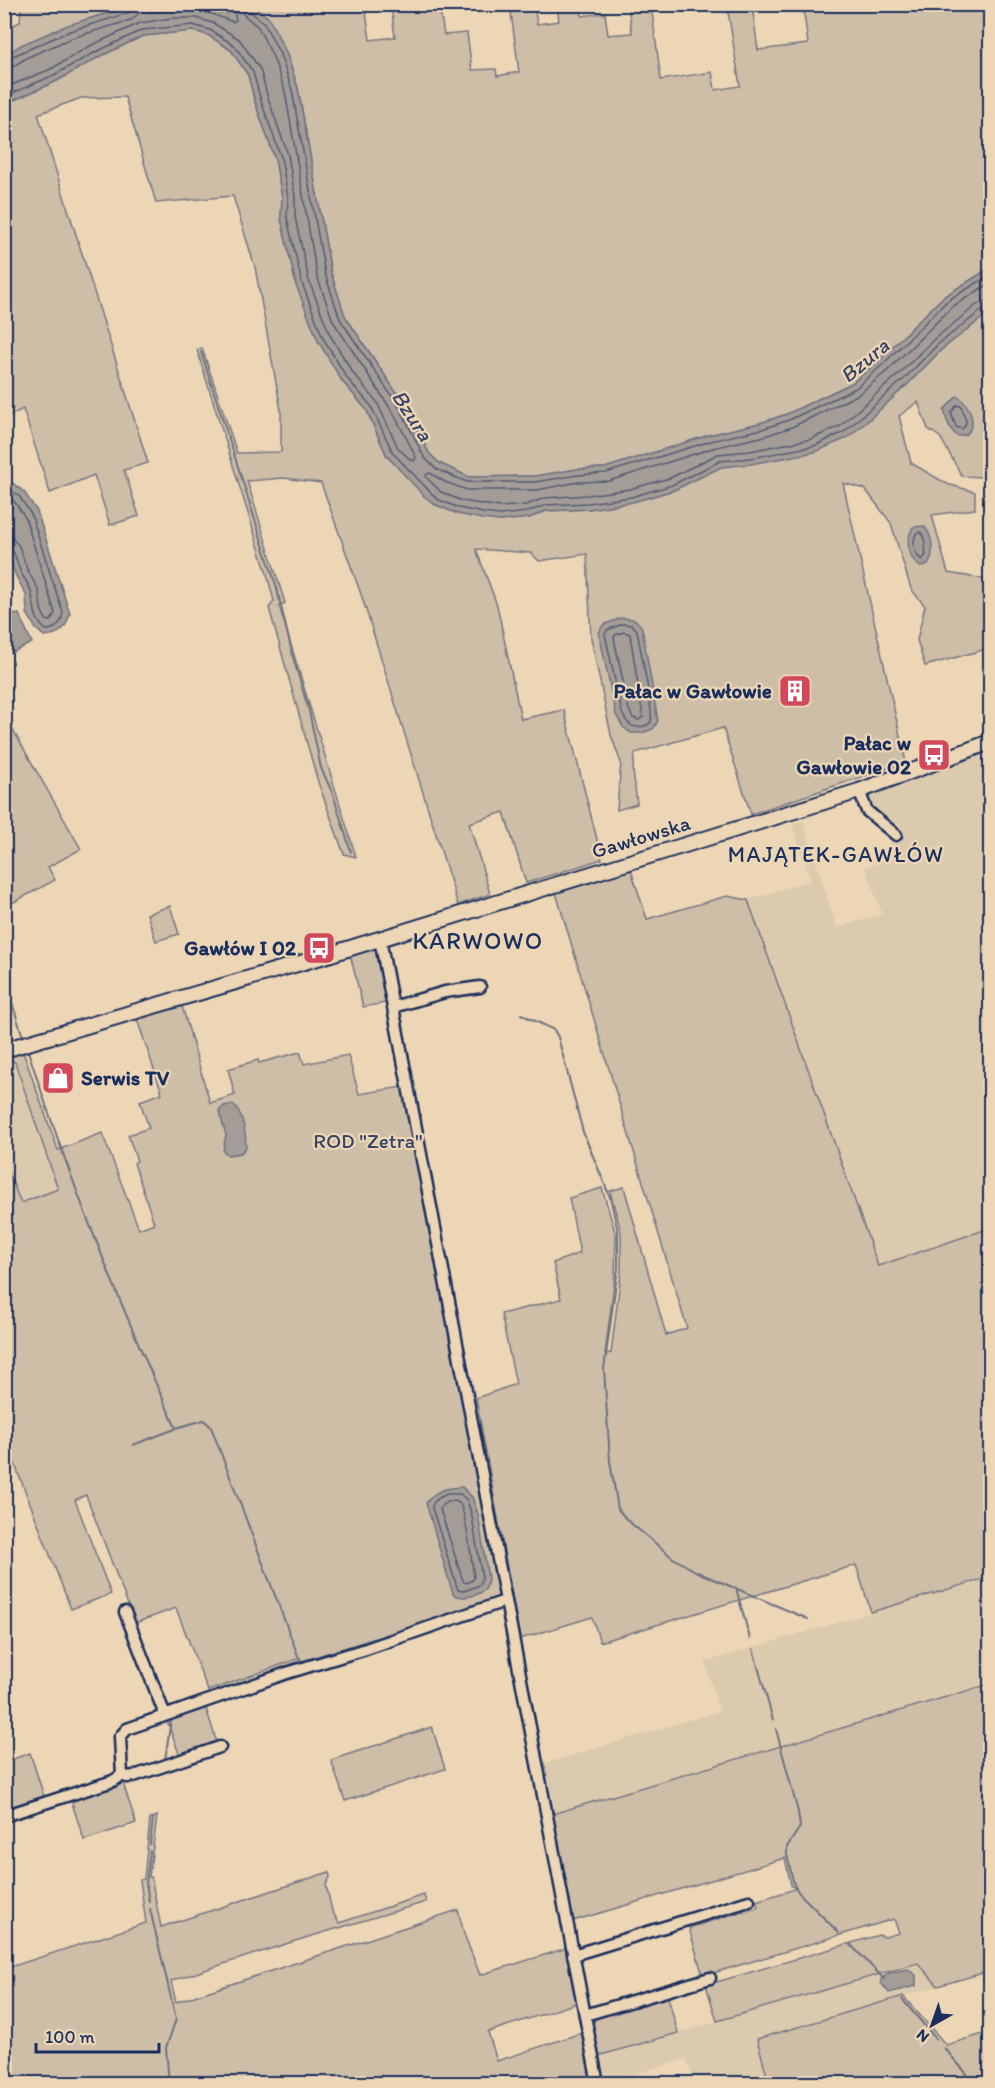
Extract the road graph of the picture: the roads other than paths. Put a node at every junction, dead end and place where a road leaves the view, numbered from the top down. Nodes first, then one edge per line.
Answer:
1 (990, 742) edge
2 (859, 791) junction
3 (896, 835) dead end
4 (380, 939) junction
5 (480, 987) dead end
6 (393, 1007) junction
7 (4, 1050) edge
8 (505, 1601) junction
9 (124, 1612) dead end
10 (165, 1716) junction
11 (220, 1747) dead end
12 (122, 1775) junction
13 (4, 1816) edge
14 (749, 1901) dead end
15 (573, 1955) junction
16 (710, 1978) dead end
17 (585, 2015) junction
18 (598, 2084) edge

1 - 2 street, Gawłowska
2 - 3 street
2 - 4 street, Gawłowska
4 - 6 street
4 - 7 street, Gawłowska
5 - 6 street
6 - 8 street
8 - 10 street
8 - 15 street
9 - 10 street
10 - 12 street
11 - 12 street
12 - 13 street
14 - 15 street
15 - 17 street
16 - 17 street
17 - 18 street

